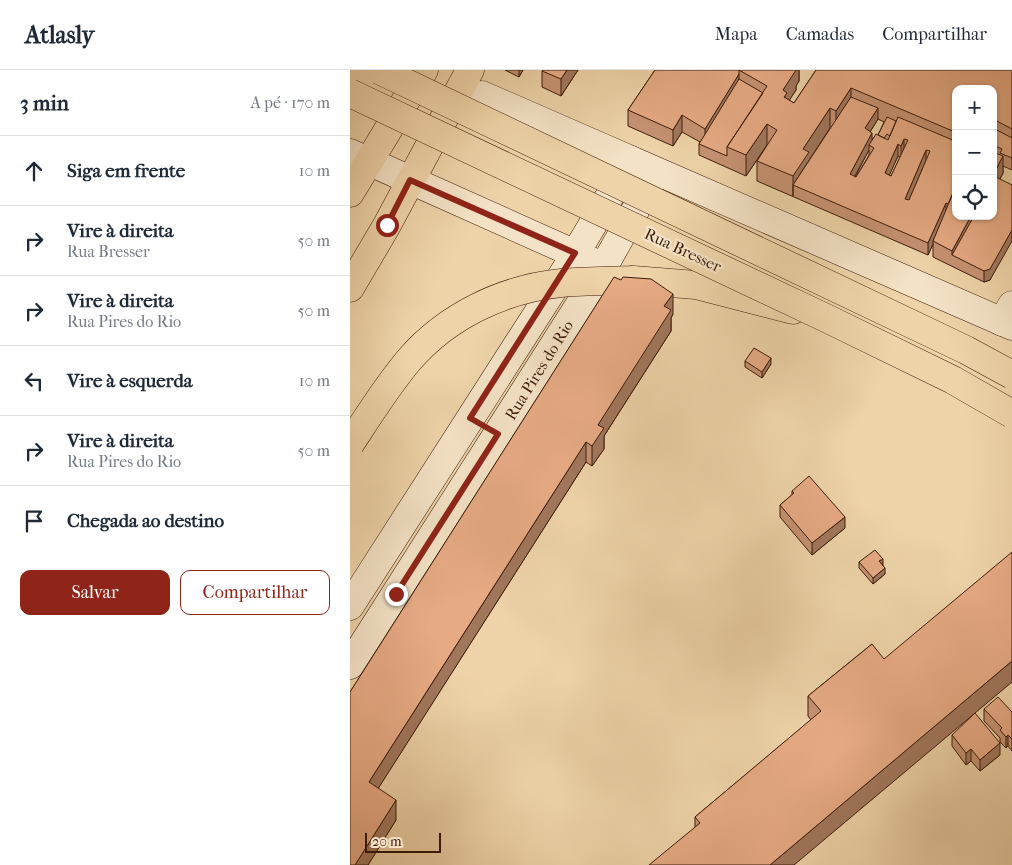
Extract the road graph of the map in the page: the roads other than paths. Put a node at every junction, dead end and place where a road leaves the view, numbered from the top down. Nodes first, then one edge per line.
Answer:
1 (379, 70) edge
2 (424, 70) edge
3 (470, 70) edge
4 (350, 93) edge
5 (482, 95) dead end
6 (360, 157) edge
7 (631, 160) junction
8 (658, 172) junction
9 (410, 180) junction
10 (350, 193) edge
11 (575, 253) junction
12 (603, 268) junction
13 (350, 288) edge
14 (1009, 318) edge
15 (828, 319) junction
16 (1012, 375) edge
17 (1012, 414) edge
18 (470, 418) junction
19 (498, 434) junction
20 (350, 444) edge
21 (370, 575) junction
22 (396, 594) junction
23 (350, 606) edge
24 (350, 665) edge

1 - 16 main road, Rua Bresser, bridge
2 - 6 main road
3 - 9 main road
4 - 15 main road, Rua Bresser, bridge
5 - 7 street
6 - 9 street
6 - 10 main road
7 - 8 street
7 - 11 street, Rua Pires do Rio
8 - 12 street, Rua Pires do Rio
8 - 14 street
9 - 11 street
9 - 13 main road
11 - 12 street
11 - 18 street, Rua Pires do Rio
12 - 19 street, Rua Pires do Rio
15 - 17 main road, Rua Bresser, bridge
15 - 20 main road, bridge
18 - 19 street
18 - 21 street, Rua Pires do Rio
19 - 22 street, Rua Pires do Rio
21 - 22 street
21 - 23 street, Rua Pires do Rio
22 - 24 street, Rua Pires do Rio

